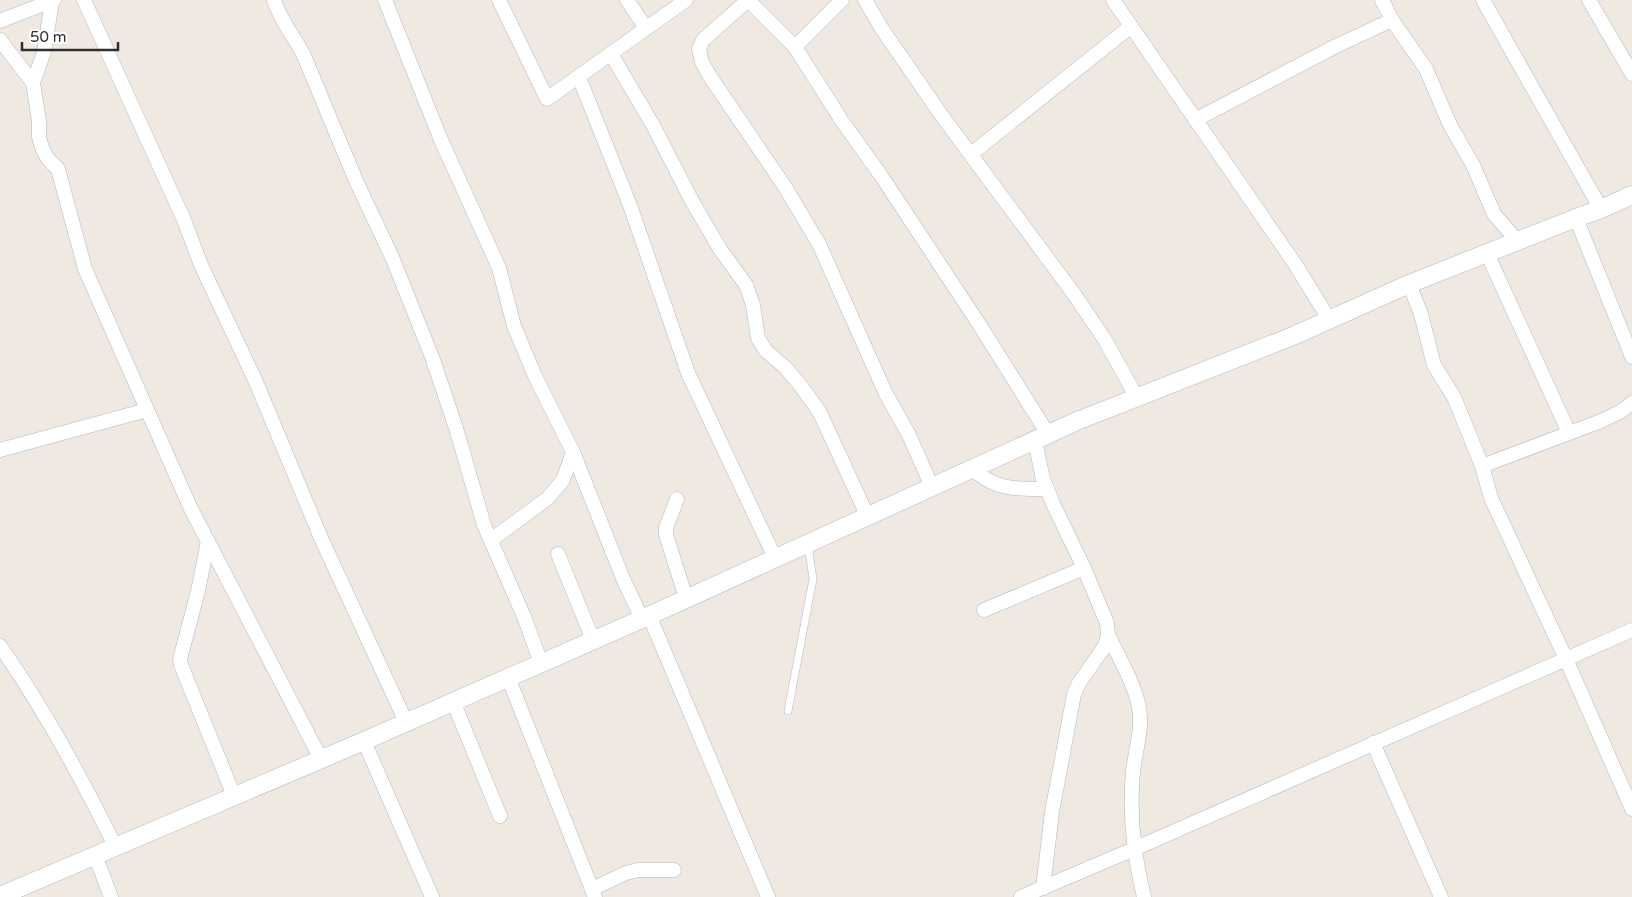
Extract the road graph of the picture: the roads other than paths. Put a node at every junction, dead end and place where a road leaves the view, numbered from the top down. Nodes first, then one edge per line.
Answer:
1 (84, 0) edge
2 (274, 0) edge
3 (385, 0) edge
4 (499, 0) edge
5 (627, 0) edge
6 (686, 0) edge
7 (748, 0) edge
8 (842, 0) edge
9 (864, 0) edge
10 (1113, 0) edge
11 (1382, 0) edge
12 (1483, 0) edge
13 (1589, 0) edge
14 (53, 1) edge
15 (1392, 20) junction
16 (0, 21) edge
17 (1130, 27) junction
18 (646, 28) junction
19 (0, 40) edge
20 (795, 47) junction
21 (611, 54) junction
22 (1632, 74) edge
23 (579, 77) junction
24 (33, 83) junction
25 (1195, 120) junction
26 (971, 154) junction
27 (1632, 194) edge
28 (1601, 209) junction
29 (1576, 218) junction
30 (1518, 242) junction
31 (1487, 253) junction
32 (1409, 284) junction
33 (1329, 319) junction
34 (1632, 357) edge
35 (1137, 398) junction
36 (1632, 404) edge
37 (147, 410) junction
38 (1569, 433) junction
39 (1041, 437) junction
40 (0, 450) edge
41 (573, 452) junction
42 (1482, 466) junction
43 (971, 469) junction
44 (932, 487) junction
45 (1047, 490) junction
46 (677, 499) dead end
47 (868, 515) junction
48 (491, 540) junction
49 (208, 541) junction
50 (808, 542) junction
51 (558, 554) dead end
52 (775, 558) junction
53 (1084, 568) junction
54 (686, 598) junction
55 (984, 610) dead end
56 (645, 617) junction
57 (1632, 630) edge
58 (1108, 635) junction
59 (593, 640) junction
60 (0, 646) edge
61 (1566, 659) junction
62 (540, 663) junction
63 (508, 677) junction
64 (453, 701) junction
65 (788, 711) dead end
66 (406, 722) junction
67 (364, 740) junction
68 (1373, 743) junction
69 (321, 759) junction
70 (234, 796) junction
71 (1632, 809) edge
72 (500, 816) dead end
73 (115, 846) junction
74 (1134, 849) junction
75 (95, 855) junction
76 (674, 870) dead end
77 (594, 893) edge
78 (1032, 894) edge
79 (6, 895) edge
80 (111, 897) edge
81 (432, 897) edge
82 (768, 897) edge
83 (1144, 897) edge
84 (1441, 897) edge

1 - 66 street
2 - 48 street
3 - 41 street
4 - 23 street
5 - 18 street
6 - 18 street
7 - 20 street
7 - 44 street
8 - 20 street
9 - 26 street
10 - 17 street
11 - 15 street
12 - 28 street
13 - 22 street
14 - 16 street
14 - 24 street
15 - 25 street
15 - 30 street
17 - 25 street
17 - 26 street
18 - 21 street
19 - 24 street
20 - 39 street
21 - 23 street
21 - 47 street
23 - 52 street
24 - 37 street
25 - 33 street
26 - 35 street
27 - 28 street
28 - 29 street
29 - 30 street
29 - 34 street
30 - 31 street
31 - 32 street
31 - 38 street
32 - 33 street
32 - 42 street
33 - 35 street
35 - 39 street
36 - 38 street
37 - 40 street
37 - 49 street
38 - 42 street
39 - 43 street
39 - 45 street
41 - 48 street
41 - 56 street
42 - 61 street
43 - 44 street
43 - 45 street
44 - 47 street
45 - 53 street
46 - 54 street
47 - 50 street
48 - 62 street
49 - 69 street
49 - 70 street
50 - 52 street
50 - 65 lane
51 - 59 street
52 - 54 street
53 - 55 street
53 - 58 street
54 - 56 street
56 - 59 street
56 - 82 street
57 - 61 street
58 - 74 street
58 - 78 street
59 - 62 street
60 - 73 street
61 - 68 street
61 - 71 street
62 - 63 street
63 - 64 street
63 - 77 street
64 - 66 street
64 - 72 street
66 - 67 street
67 - 69 street
67 - 81 street
68 - 74 street
68 - 84 street
69 - 70 street
70 - 73 street
73 - 75 street
74 - 78 street
74 - 83 street
75 - 79 street
75 - 80 street
76 - 77 street

